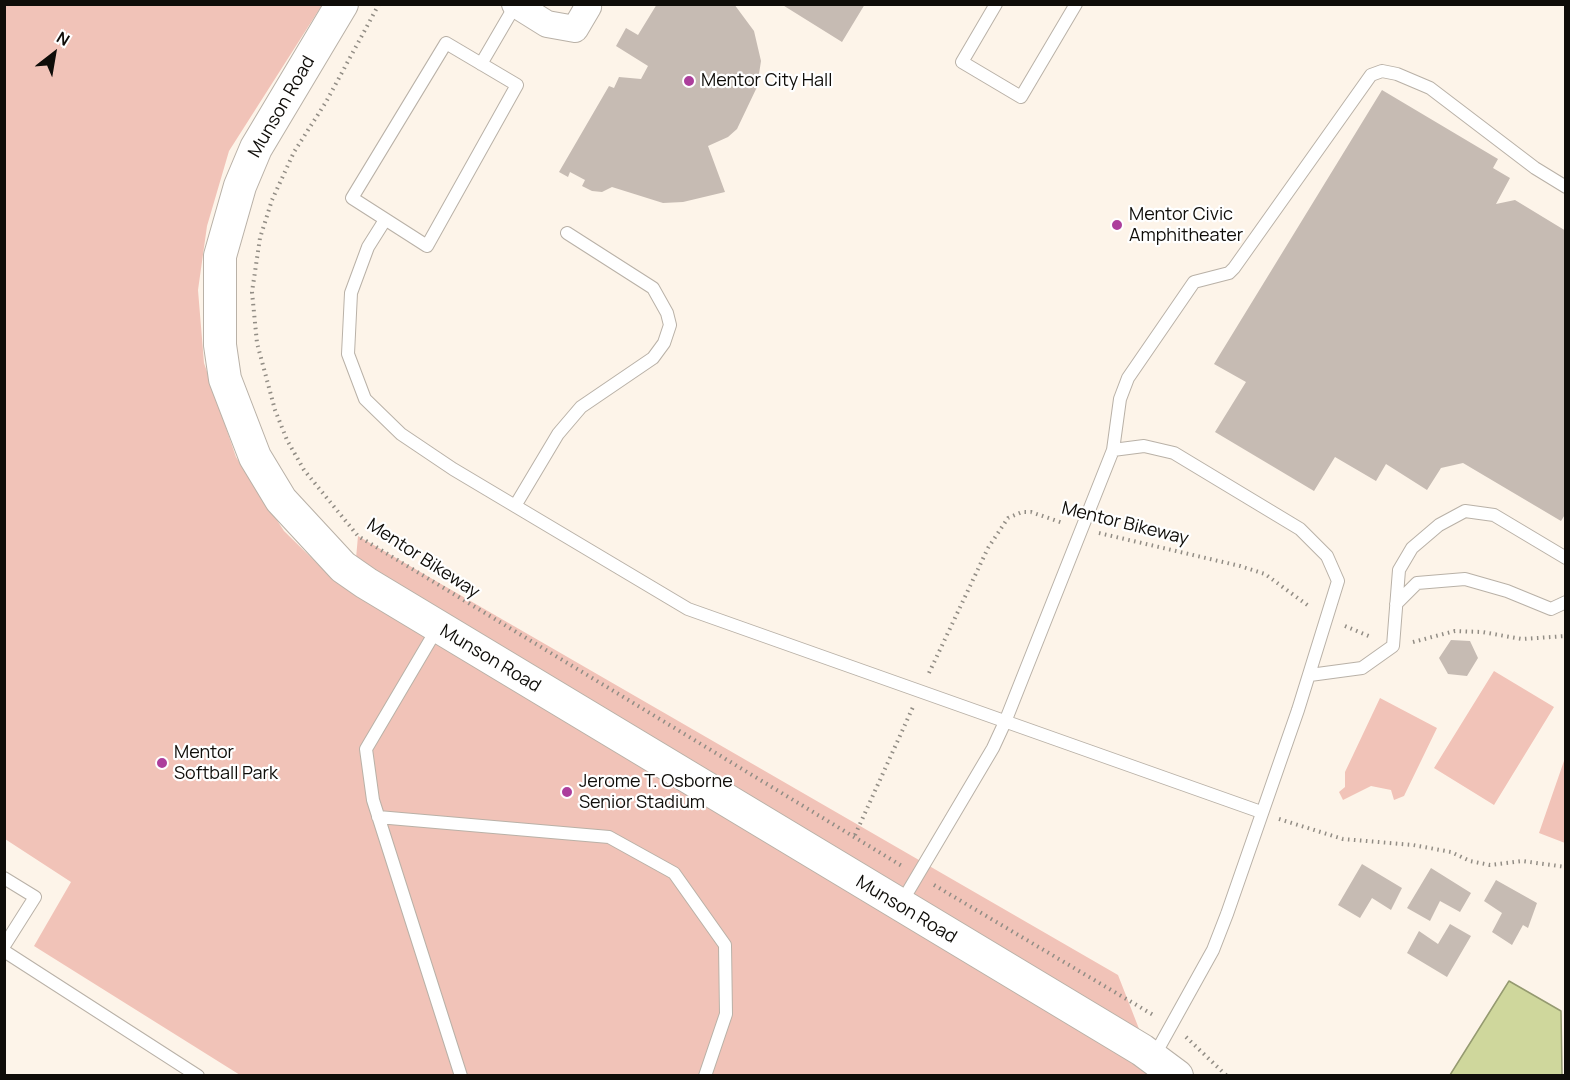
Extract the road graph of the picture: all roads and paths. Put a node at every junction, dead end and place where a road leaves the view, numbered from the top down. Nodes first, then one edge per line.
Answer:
1 (342, 4) edge
2 (379, 4) edge
3 (586, 4) edge
4 (996, 4) edge
5 (1076, 4) edge
6 (516, 5) edge
7 (481, 64) junction
8 (1566, 187) edge
9 (385, 220) junction
10 (567, 233) dead end
11 (1113, 450) junction
12 (515, 506) junction
13 (1081, 529) junction
14 (1566, 558) edge
15 (1566, 602) edge
16 (1396, 604) junction
17 (1328, 619) junction
18 (438, 627) junction
19 (1566, 636) edge
20 (1393, 646) junction
21 (1310, 675) junction
22 (920, 691) junction
23 (1005, 722) junction
24 (1262, 812) junction
25 (378, 817) junction
26 (855, 835) junction
27 (1566, 867) edge
28 (917, 875) junction
29 (4, 878) edge
30 (899, 906) junction
31 (4, 946) edge
32 (4, 951) edge
33 (1170, 1025) junction
34 (1165, 1067) edge
35 (198, 1076) edge
36 (460, 1076) edge
37 (705, 1076) edge
38 (1227, 1076) edge

1 - 18 street, Munson Road
2 - 26 path, Mentor Bikeway
3 - 6 street
4 - 5 lane
6 - 7 lane
7 - 9 lane
7 - 9 lane
8 - 11 lane
9 - 12 lane
10 - 12 lane
11 - 13 lane
11 - 17 lane
12 - 22 lane
13 - 17 path, Mentor Bikeway
13 - 22 path, Mentor Bikeway
13 - 23 lane
14 - 16 lane
15 - 16 lane
16 - 20 lane
17 - 20 path, Mentor Bikeway
17 - 21 lane
18 - 25 lane
18 - 30 street, Munson Road
19 - 20 path
20 - 21 lane
21 - 24 lane
22 - 23 lane
22 - 26 path, Mentor Bikeway
23 - 24 lane
23 - 28 lane
24 - 27 path
24 - 33 lane
25 - 36 lane
25 - 37 lane
26 - 28 path, Mentor Bikeway
28 - 30 lane
28 - 33 path, Mentor Bikeway
29 - 31 lane
30 - 34 street, Munson Road
32 - 35 lane
33 - 34 lane
33 - 38 path, Mentor Bikeway

